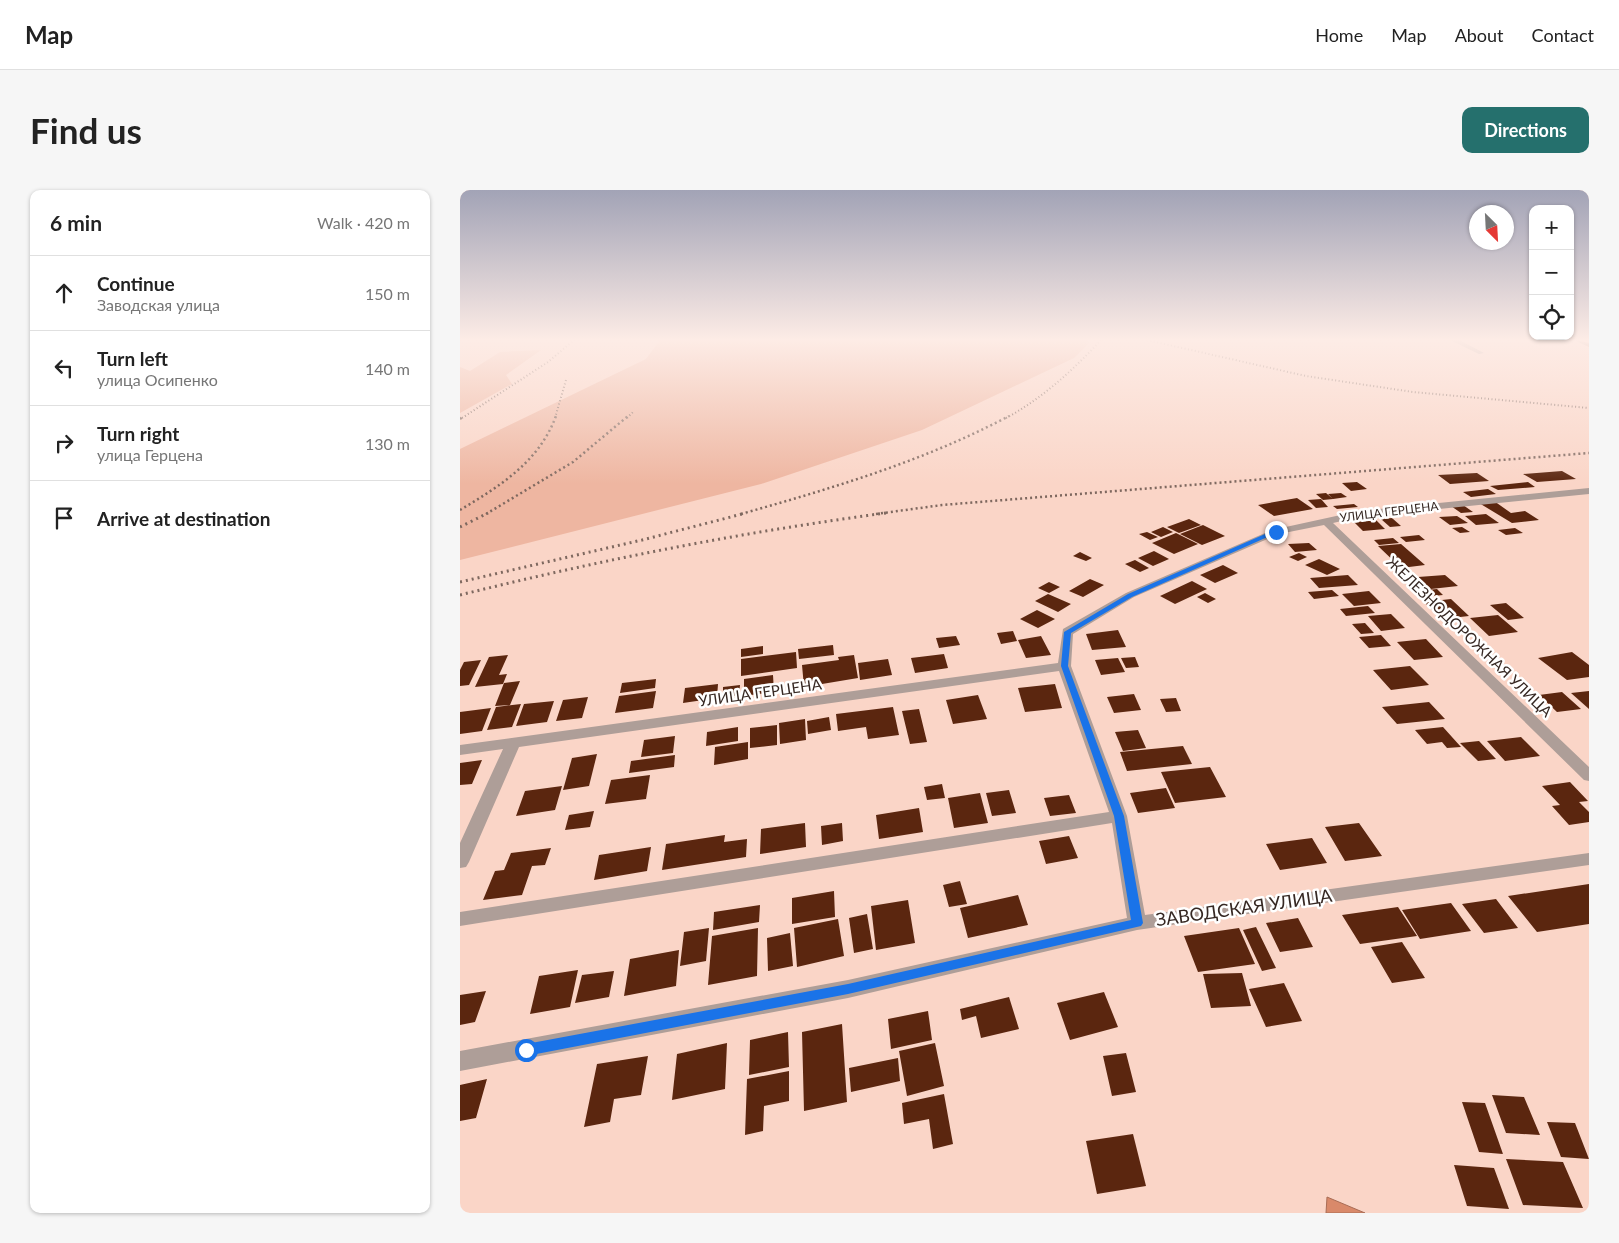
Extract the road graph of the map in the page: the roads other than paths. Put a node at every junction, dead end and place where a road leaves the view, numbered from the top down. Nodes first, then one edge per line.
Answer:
1 (1589, 491) edge
2 (1326, 521) junction
3 (1067, 636) joint
4 (1064, 666) junction
5 (513, 743) junction
6 (460, 750) edge
7 (1589, 776) edge
8 (1119, 816) junction
9 (1589, 859) edge
10 (460, 862) edge
11 (460, 919) edge
12 (1137, 923) junction
13 (460, 1061) edge

1 - 2 street, УЛИЦА ГЕРЦЕНА
2 - 3 street, УЛИЦА ГЕРЦЕНА
2 - 7 street, ЖЕЛЕЗНОДОРОЖНАЯ УЛИЦА
3 - 4 street
4 - 5 street, УЛИЦА ГЕРЦЕНА
4 - 8 street
5 - 6 street, УЛИЦА ГЕРЦЕНА
5 - 10 street
8 - 11 street
8 - 12 street
9 - 12 street, ЗАВОДСКАЯ УЛИЦА
12 - 13 street, ЗАВОДСКАЯ УЛИЦА

